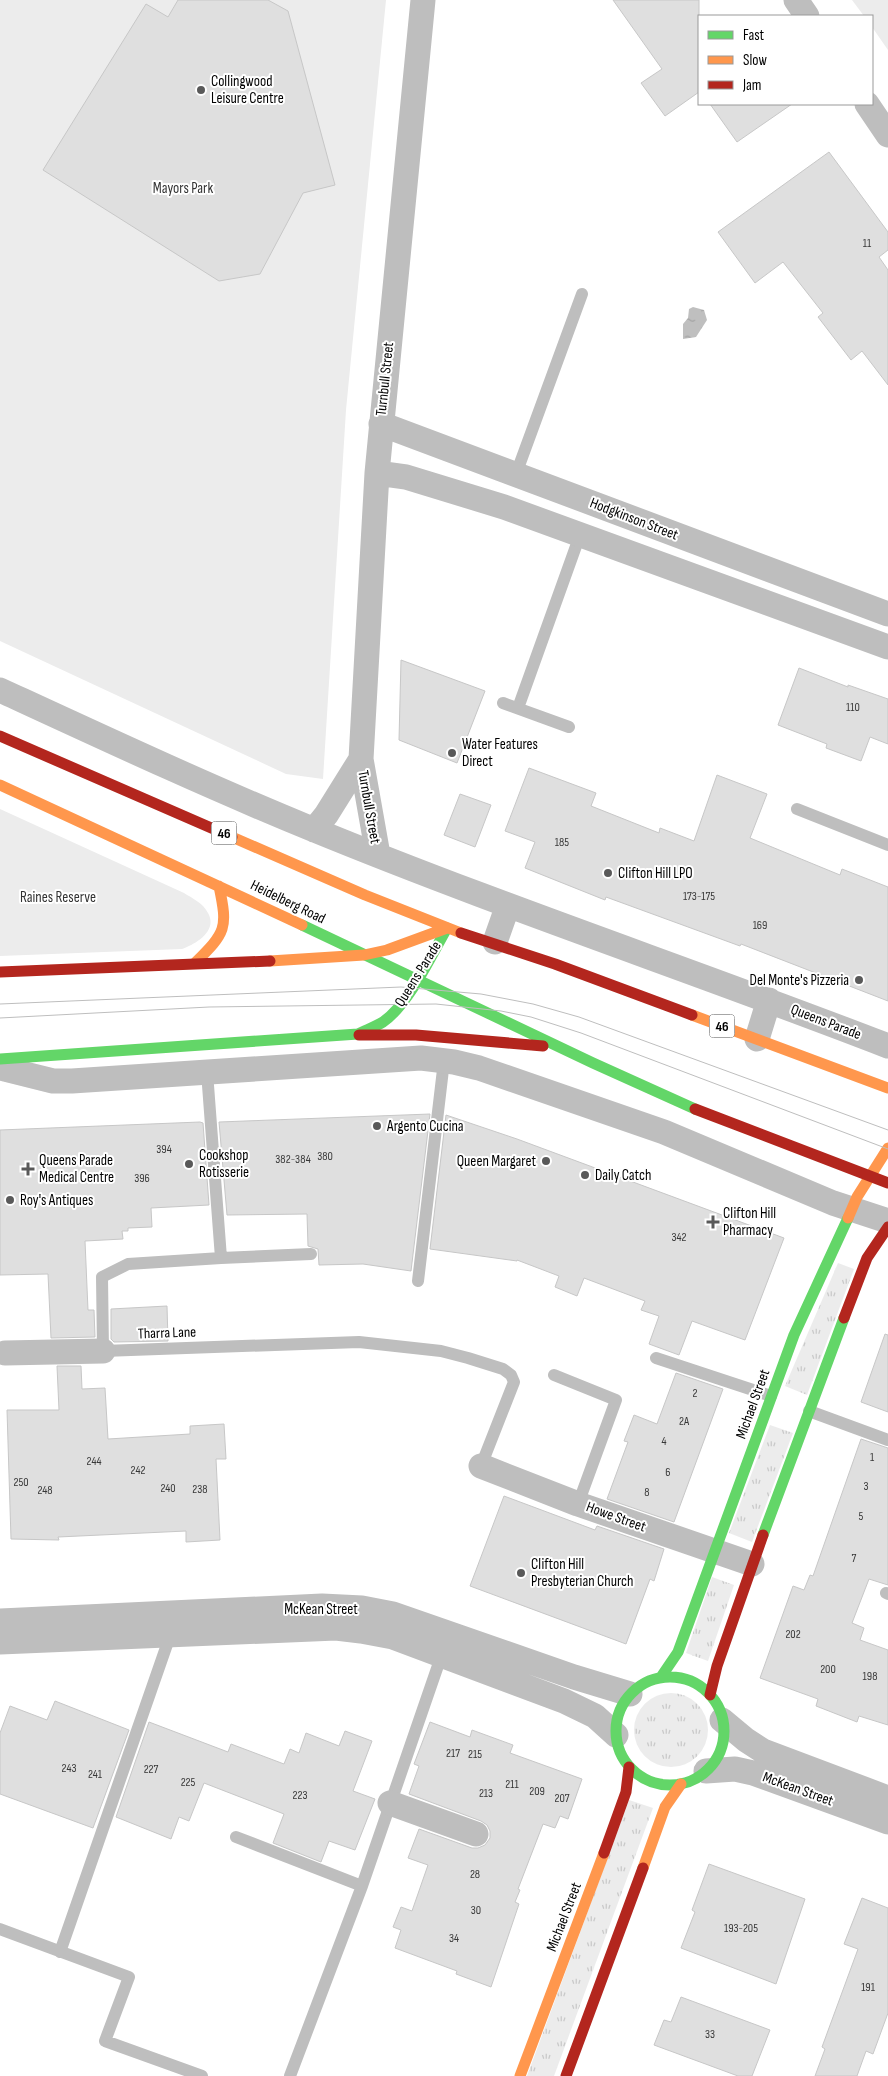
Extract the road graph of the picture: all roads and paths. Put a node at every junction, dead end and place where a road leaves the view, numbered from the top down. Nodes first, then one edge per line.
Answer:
1 (423, 0) edge
2 (796, 0) edge
3 (806, 15) edge
4 (868, 105) edge
5 (888, 135) edge
6 (582, 294) dead end
7 (381, 424) junction
8 (376, 473) junction
9 (516, 474) junction
10 (580, 535) junction
11 (888, 614) edge
12 (888, 648) edge
13 (0, 690) edge
14 (503, 703) dead end
15 (518, 708) junction
16 (568, 728) dead end
17 (1, 736) edge
18 (361, 759) junction
19 (0, 785) edge
20 (797, 809) dead end
21 (314, 830) junction
22 (888, 845) edge
23 (378, 855) junction
24 (219, 886) junction
25 (508, 905) junction
26 (447, 928) junction
27 (495, 942) junction
28 (364, 955) junction
29 (195, 963) junction
30 (0, 972) edge
31 (417, 980) junction
32 (769, 1000) junction
33 (350, 1035) junction
34 (758, 1039) junction
35 (206, 1046) junction
36 (888, 1046) edge
37 (562, 1048) junction
38 (0, 1059) edge
39 (444, 1061) junction
40 (0, 1068) edge
41 (207, 1072) junction
42 (888, 1088) edge
43 (717, 1117) junction
44 (706, 1148) junction
45 (888, 1148) edge
46 (869, 1176) junction
47 (888, 1183) edge
48 (851, 1210) junction
49 (888, 1221) edge
50 (888, 1227) edge
51 (311, 1254) dead end
52 (220, 1258) junction
53 (418, 1281) dead end
54 (103, 1351) junction
55 (5, 1353) dead end
56 (656, 1358) dead end
57 (554, 1375) dead end
58 (775, 1398) junction
59 (794, 1406) dead end
60 (809, 1411) junction
61 (888, 1440) edge
62 (481, 1466) joint
63 (578, 1504) junction
64 (715, 1550) junction
65 (752, 1564) junction
66 (172, 1625) junction
67 (6, 1631) edge
68 (445, 1645) junction
69 (491, 1661) junction
70 (549, 1669) junction
71 (661, 1677) junction
72 (540, 1692) junction
73 (630, 1694) junction
74 (710, 1695) junction
75 (722, 1720) junction
76 (616, 1735) junction
77 (629, 1767) junction
78 (706, 1771) junction
79 (682, 1784) junction
80 (390, 1803) junction
81 (883, 1808) edge
82 (476, 1834) dead end
83 (236, 1837) dead end
84 (362, 1886) junction
85 (0, 1929) edge
86 (60, 1952) junction
87 (202, 2076) edge
88 (290, 2076) edge
89 (520, 2076) edge
90 (566, 2076) edge

1 - 7 street, Turnbull Street
2 - 3 street
4 - 5 street
6 - 9 lane
7 - 8 street, Turnbull Street
7 - 9 street, Hodgkinson Street
8 - 10 street
8 - 18 street, Turnbull Street
9 - 11 street, Hodgkinson Street
10 - 12 street
10 - 15 lane
13 - 21 street, Queens Parade
14 - 15 lane
15 - 16 lane
17 - 26 main road, 46
18 - 21 street, Turnbull Street
18 - 23 street, Turnbull Street
19 - 24 main road, Heidelberg Road
20 - 22 lane
21 - 23 street, Queens Parade
23 - 25 street, Queens Parade
24 - 28 main road, Heidelberg Road
24 - 29 main road
25 - 27 street
25 - 32 street, Queens Parade
26 - 27 main road, 46
26 - 28 main road, Queens Parade
26 - 31 main road, Queens Parade
27 - 34 main road, 46
28 - 29 main road, Queens Parade
28 - 31 main road, Heidelberg Road
29 - 30 main road, Queens Parade
31 - 33 main road, Queens Parade
31 - 37 main road, Heidelberg Road
32 - 34 street
32 - 36 street, Queens Parade
33 - 35 main road, Queens Parade
33 - 37 main road
34 - 42 main road, 46
35 - 38 main road, Queens Parade
35 - 41 street
37 - 43 main road
39 - 41 street
39 - 44 street
39 - 53 lane
40 - 41 street
41 - 52 lane
43 - 44 street
43 - 46 main road
44 - 48 street
45 - 46 main road, Michael Street
46 - 47 main road
46 - 48 main road, Michael Street
48 - 49 street
48 - 58 main road, Michael Street
50 - 60 main road
51 - 52 lane
52 - 54 lane
54 - 55 street
54 - 62 lane, Tharra Lane
56 - 58 lane
57 - 63 lane
58 - 64 main road, Michael Street
59 - 60 main road
60 - 61 lane
60 - 65 main road
62 - 63 street, Howe Street
63 - 64 street, Howe Street
64 - 65 street, Howe Street
64 - 71 main road, Michael Street
65 - 74 main road
66 - 67 street, McKean Street
66 - 68 street, McKean Street
66 - 86 lane
68 - 69 street, McKean Street
68 - 80 lane
69 - 70 street, McKean Street
69 - 72 street, McKean Street
70 - 72 lane
70 - 73 street, McKean Street
71 - 73 main road
71 - 74 main road
72 - 76 street, McKean Street
73 - 76 main road
74 - 75 main road
75 - 78 main road
75 - 81 street, McKean Street
76 - 77 main road
77 - 79 main road
77 - 89 main road, Michael Street
78 - 79 main road
78 - 81 street, McKean Street
79 - 90 main road
80 - 82 street
80 - 84 lane
83 - 84 lane
84 - 88 lane
85 - 86 lane
86 - 87 lane

